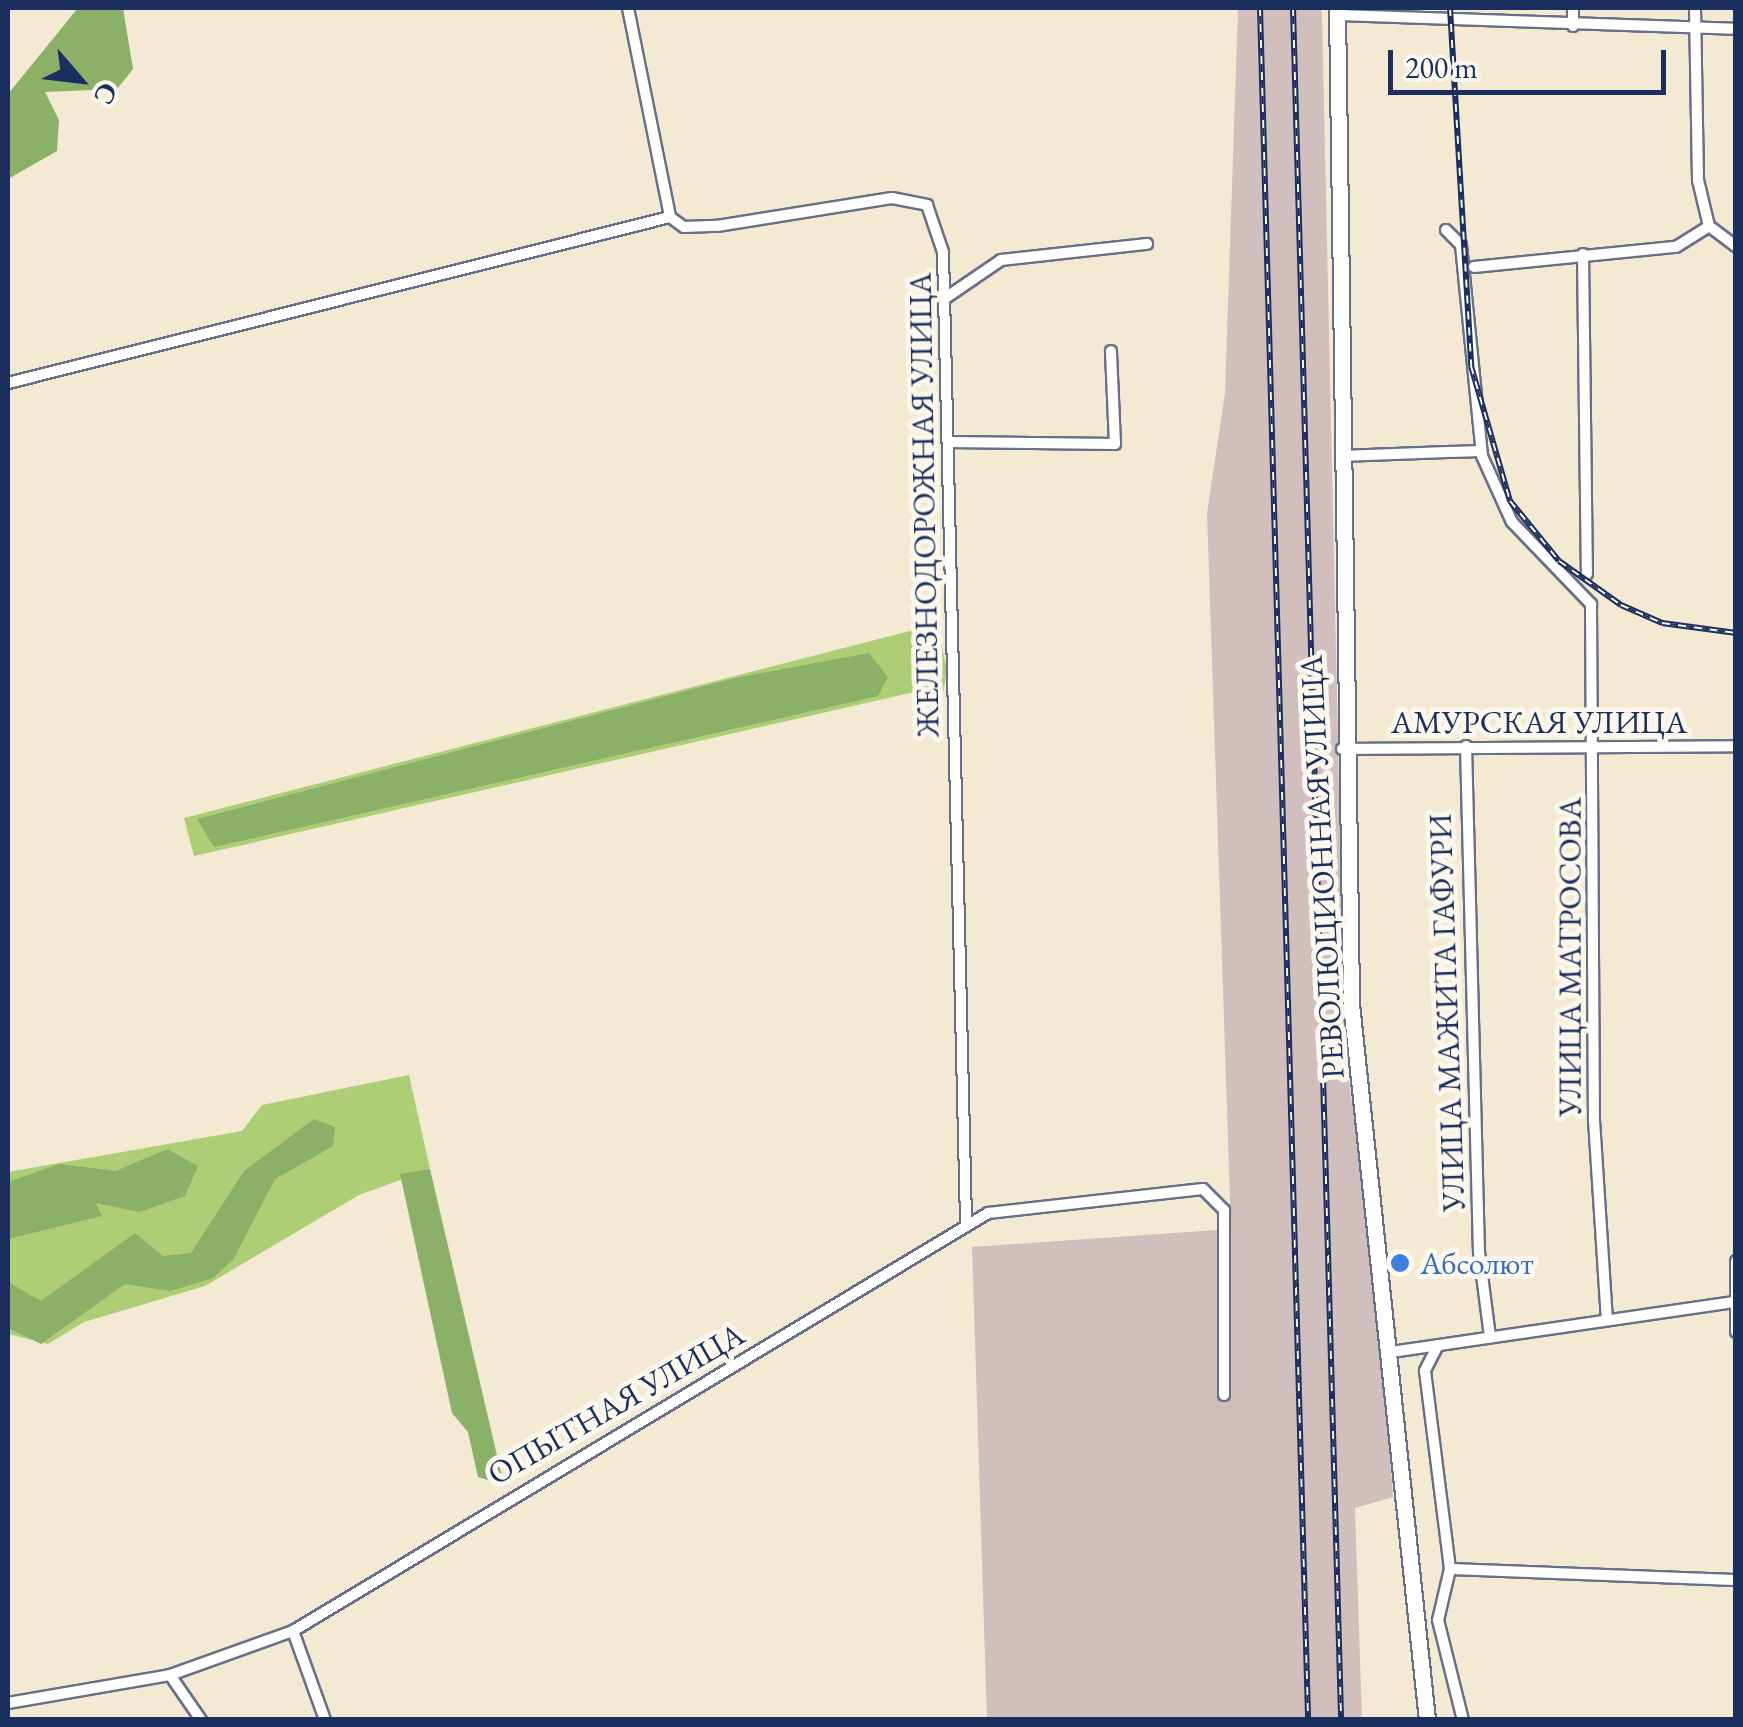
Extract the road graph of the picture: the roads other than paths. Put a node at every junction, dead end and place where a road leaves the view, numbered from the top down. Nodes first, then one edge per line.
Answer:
1 (628, 8) edge
2 (1573, 8) edge
3 (1694, 8) edge
4 (1337, 11) edge
5 (1573, 26) junction
6 (1694, 26) junction
7 (1736, 29) edge
8 (670, 217) junction
9 (1709, 226) junction
10 (1446, 230) dead end
11 (1147, 244) dead end
12 (1736, 246) edge
13 (1583, 254) junction
14 (1474, 267) dead end
15 (944, 299) junction
16 (1111, 351) dead end
17 (8, 383) edge
18 (948, 442) junction
19 (1480, 451) junction
20 (1338, 456) junction
21 (1587, 574) dead end
22 (1596, 744) junction
23 (1466, 746) junction
24 (1736, 746) edge
25 (1342, 750) junction
26 (966, 1223) junction
27 (1736, 1261) edge
28 (1735, 1282) edge
29 (1732, 1302) junction
30 (1607, 1319) junction
31 (1736, 1332) edge
32 (1490, 1337) junction
33 (1438, 1345) junction
34 (1390, 1352) junction
35 (1224, 1395) dead end
36 (1450, 1568) junction
37 (1736, 1580) edge
38 (293, 1631) junction
39 (170, 1674) junction
40 (8, 1703) edge
41 (200, 1720) edge
42 (326, 1720) edge
43 (1427, 1720) edge
44 (1463, 1720) edge

1 - 8 street
2 - 5 street
3 - 6 street
4 - 5 street
4 - 20 main road, РЕВОЛЮЦИОННАЯ УЛИЦА
5 - 6 street
6 - 7 street
6 - 9 street
8 - 15 street, ЖЕЛЕЗНОДОРОЖНАЯ УЛИЦА
8 - 17 street
9 - 12 street
9 - 13 street
10 - 19 street
11 - 15 street
13 - 14 street
13 - 21 street
15 - 18 street, ЖЕЛЕЗНОДОРОЖНАЯ УЛИЦА
16 - 18 street
18 - 26 street, ЖЕЛЕЗНОДОРОЖНАЯ УЛИЦА
19 - 20 street
19 - 22 street, УЛИЦА МАТРОСОВА
20 - 25 main road, РЕВОЛЮЦИОННАЯ УЛИЦА
22 - 23 street, АМУРСКАЯ УЛИЦА
22 - 24 street, АМУРСКАЯ УЛИЦА
22 - 30 street, УЛИЦА МАТРОСОВА
23 - 25 street, АМУРСКАЯ УЛИЦА
23 - 32 street, УЛИЦА МАЖИТА ГАФУРИ
25 - 34 main road, РЕВОЛЮЦИОННАЯ УЛИЦА
26 - 35 street
26 - 38 street, ОПЫТНАЯ УЛИЦА
27 - 28 street
28 - 29 street
29 - 30 street
29 - 31 street
30 - 32 street
32 - 33 street
33 - 34 street
33 - 36 street
34 - 43 main road, РЕВОЛЮЦИОННАЯ УЛИЦА
36 - 37 street
36 - 44 street
38 - 39 street, ОПЫТНАЯ УЛИЦА
38 - 42 street
39 - 40 street, ОПЫТНАЯ УЛИЦА
39 - 41 street

